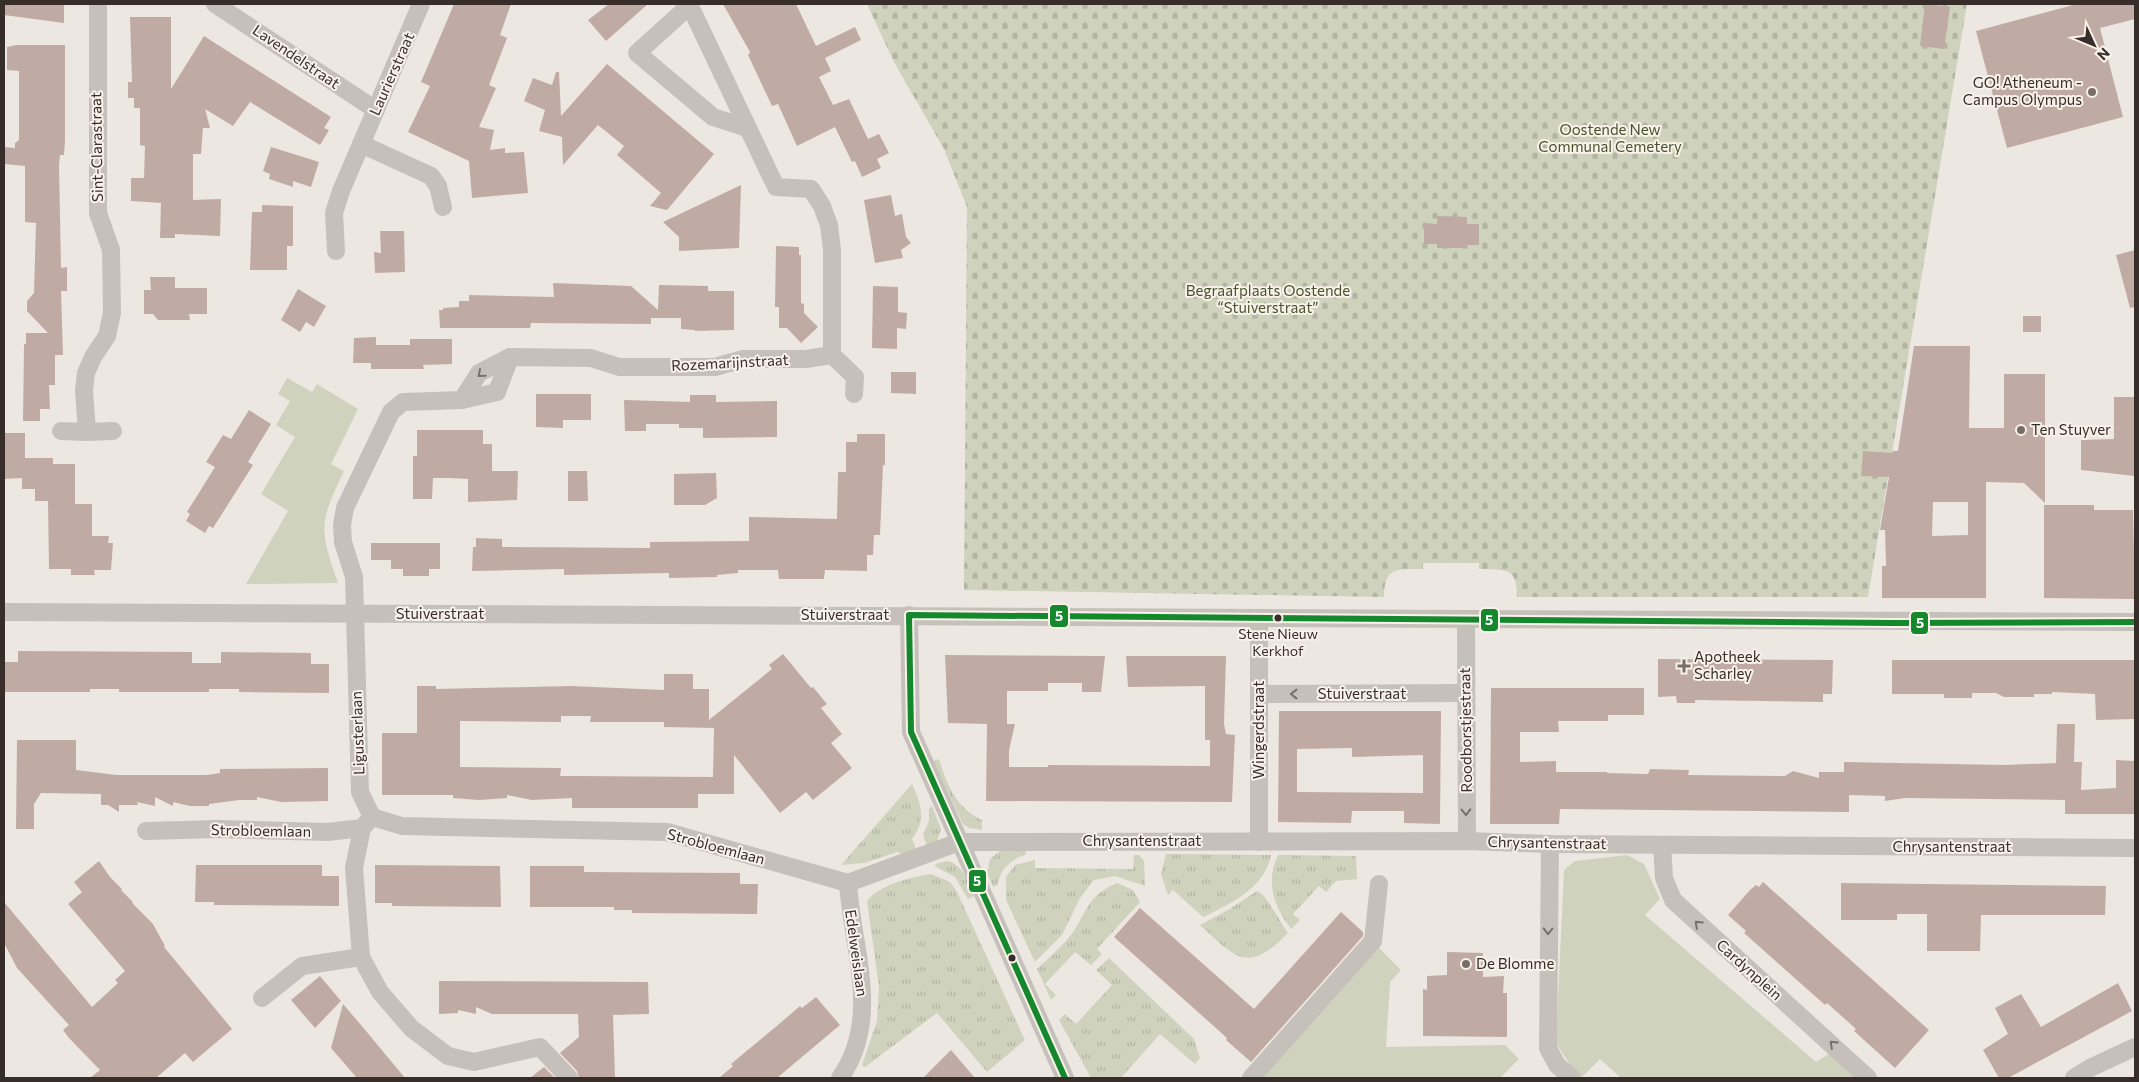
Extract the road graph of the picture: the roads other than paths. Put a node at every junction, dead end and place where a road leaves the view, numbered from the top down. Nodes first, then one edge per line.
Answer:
1 (98, 4) edge
2 (215, 4) edge
3 (421, 4) edge
4 (689, 5) edge
5 (376, 110) junction
6 (748, 128) junction
7 (361, 144) junction
8 (443, 207) dead end
9 (336, 251) dead end
10 (832, 355) junction
11 (510, 357) junction
12 (854, 394) dead end
13 (462, 400) junction
14 (61, 431) dead end
15 (113, 431) dead end
16 (87, 432) junction
17 (4, 612) edge
18 (355, 613) junction
19 (909, 615) junction
20 (1259, 618) junction
21 (1466, 619) junction
22 (2135, 622) edge
23 (1259, 694) junction
24 (1465, 694) junction
25 (367, 823) junction
26 (146, 831) dead end
27 (1467, 841) junction
28 (959, 842) junction
29 (1259, 842) junction
30 (1550, 844) junction
31 (1662, 844) junction
32 (2135, 848) edge
33 (848, 883) junction
34 (1379, 884) dead end
35 (361, 957) junction
36 (262, 998) dead end
37 (2135, 1047) edge
38 (569, 1078) edge
39 (840, 1078) edge
40 (1065, 1078) edge
41 (1251, 1078) edge
42 (1572, 1078) edge
43 (1868, 1078) edge
44 (2074, 1078) edge

1 - 16 street, Sint-Clarastraat
2 - 5 street, Lavendelstraat
3 - 5 street, Laurierstraat
4 - 6 street
4 - 6 street
5 - 7 street, Laurierstraat
6 - 10 street
7 - 8 street
7 - 9 street, Laurierstraat
10 - 11 street, Rozemarijnstraat
10 - 12 street
11 -> 13 street, Rozemarijnstraat
11 - 13 street
13 - 18 street
14 - 16 street
15 - 16 street
17 - 18 street, Stuiverstraat
18 - 19 street, Stuiverstraat
18 - 25 street, Ligusterlaan
19 - 20 street, Stuiverstraat
19 - 28 street
20 - 21 street, Stuiverstraat
20 - 23 street, Wingerdstraat
21 - 22 street, Stuiverstraat
21 - 24 street, Roodborstjestraat
24 -> 23 street, Stuiverstraat
23 - 29 street, Wingerdstraat
24 -> 27 street, Roodborstjestraat
25 - 26 street, Strobloemlaan
25 - 33 street, Strobloemlaan
25 - 35 street
27 - 29 street, Chrysantenstraat
27 - 30 street, Chrysantenstraat
28 - 29 street, Chrysantenstraat
28 - 33 street
28 - 40 street
30 - 31 street, Chrysantenstraat
30 -> 42 street
31 - 32 street, Chrysantenstraat
43 -> 31 street, Cardynplein
33 - 39 street, Edelweislaan
34 - 41 street
35 - 36 street
35 - 38 street
37 - 44 street

